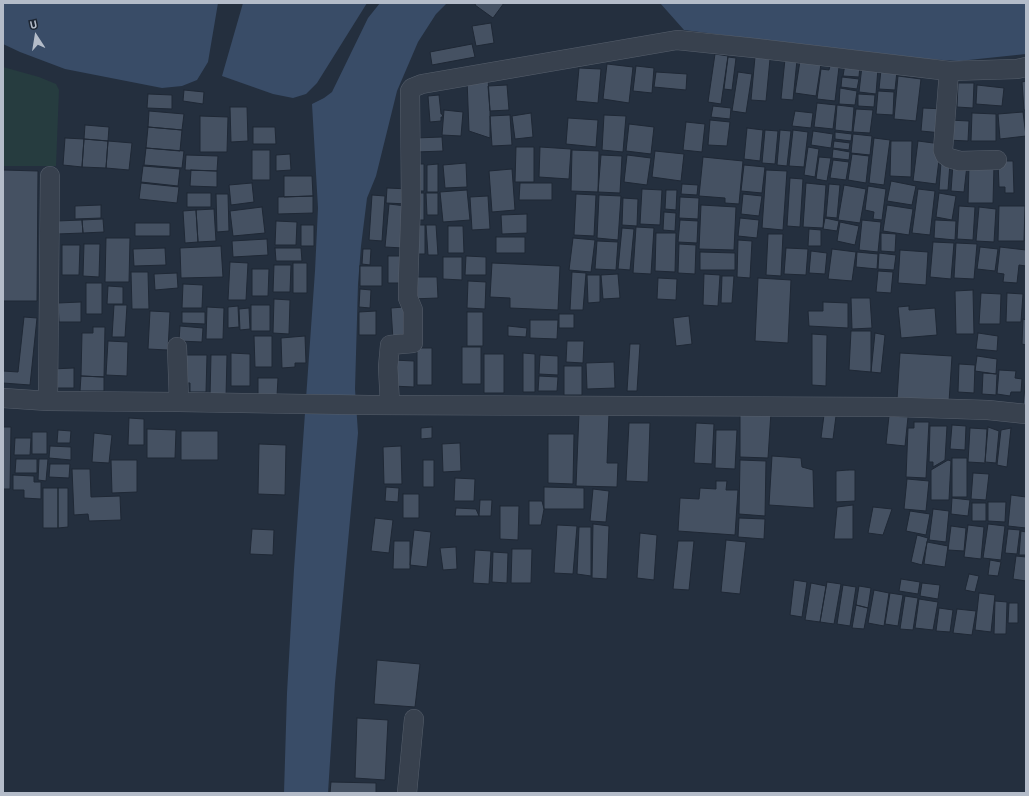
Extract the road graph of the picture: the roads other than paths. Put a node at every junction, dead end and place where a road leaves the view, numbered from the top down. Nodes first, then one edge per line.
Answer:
1 (1026, 67) edge
2 (949, 71) junction
3 (997, 160) dead end
4 (50, 176) dead end
5 (177, 347) dead end
6 (3, 398) edge
7 (48, 401) junction
8 (179, 402) junction
9 (390, 405) junction
10 (1026, 414) edge
11 (414, 719) dead end
12 (407, 793) edge

1 - 2 street
2 - 3 street
2 - 9 street
4 - 7 street
5 - 8 street
6 - 7 street
7 - 8 street
8 - 9 street
9 - 10 street
11 - 12 street

